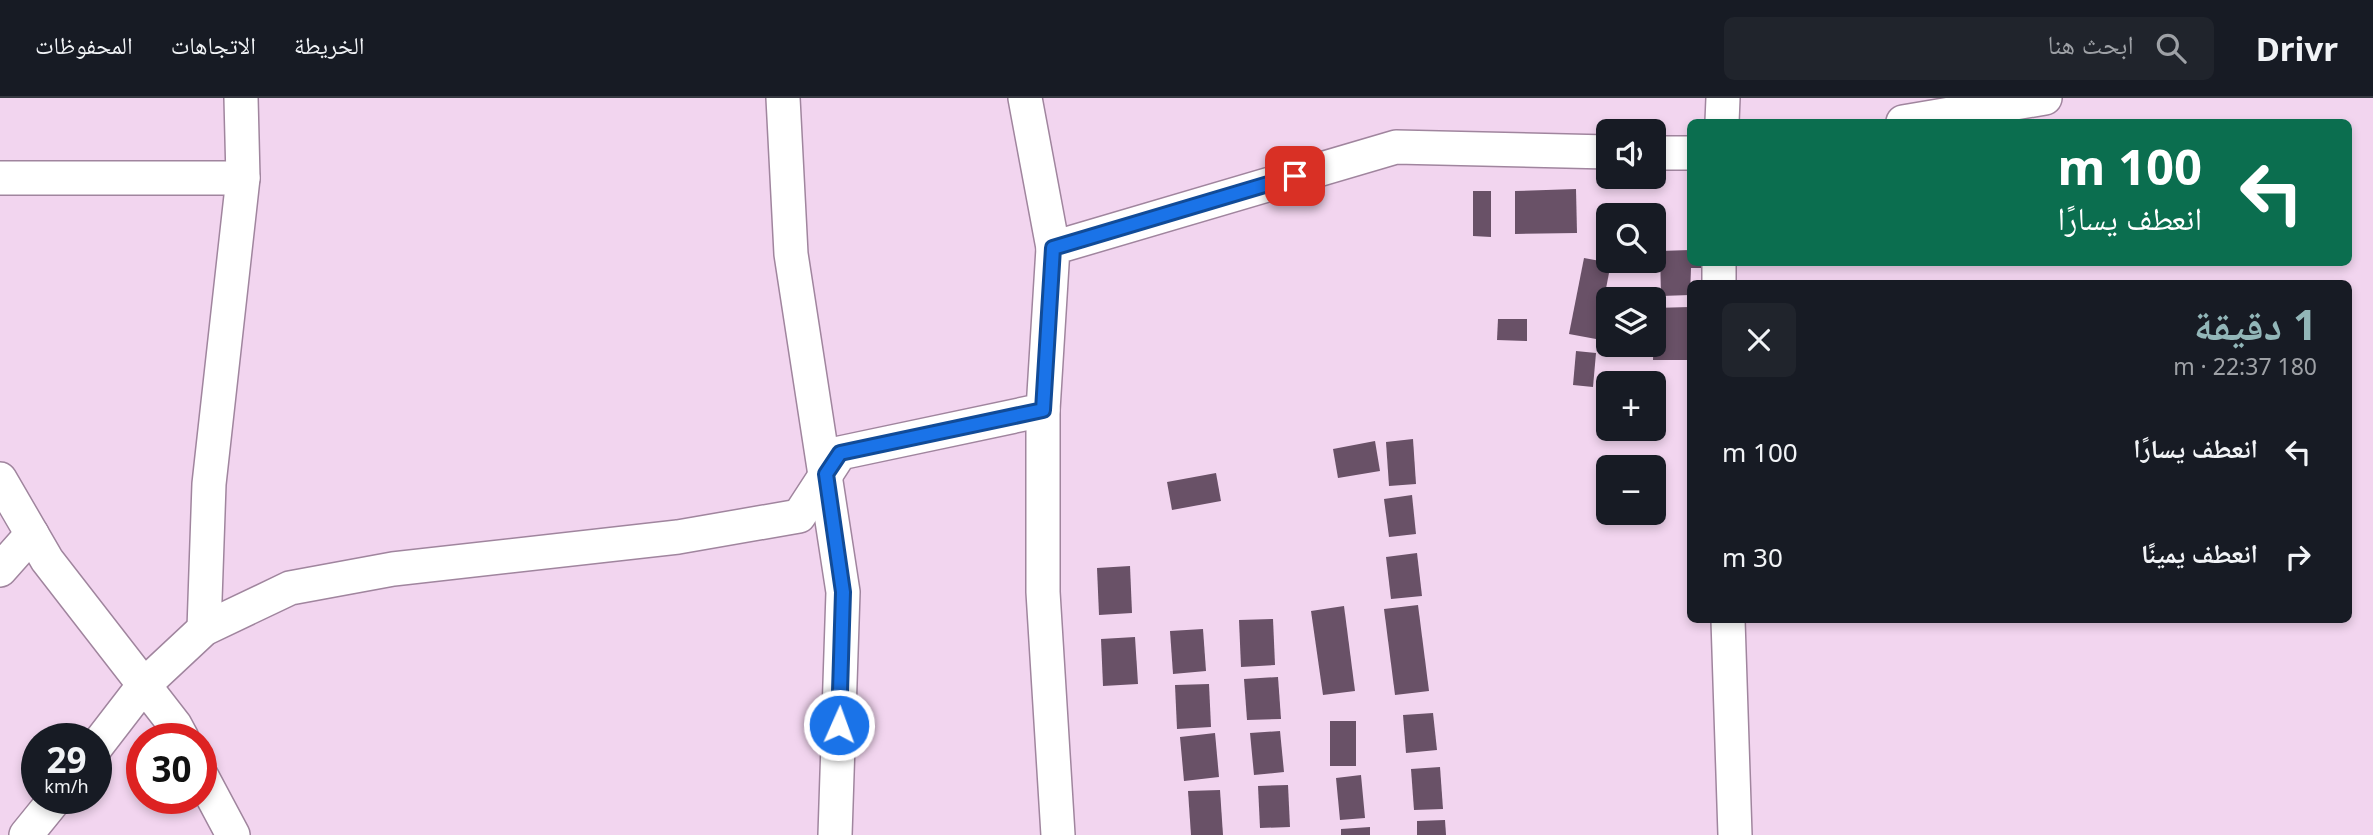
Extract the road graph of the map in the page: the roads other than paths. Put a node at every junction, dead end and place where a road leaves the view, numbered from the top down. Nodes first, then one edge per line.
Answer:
1 (241, 98) edge
2 (783, 98) edge
3 (1025, 98) edge
4 (1723, 98) edge
5 (2045, 98) edge
6 (1721, 119) edge
7 (1921, 119) edge
8 (1596, 152) edge
9 (1666, 153) edge
10 (1687, 153) edge
11 (243, 177) junction
12 (0, 178) edge
13 (1053, 248) junction
14 (1043, 410) junction
15 (826, 474) junction
16 (0, 479) edge
17 (33, 534) junction
18 (0, 570) edge
19 (1728, 623) edge
20 (204, 629) junction
21 (143, 686) junction
22 (173, 723) edge
23 (112, 726) edge
24 (217, 805) edge
25 (43, 814) edge
26 (26, 835) edge
27 (233, 835) edge
28 (835, 835) edge
29 (1058, 835) edge
30 (1735, 835) edge

1 - 11 street
2 - 15 street
3 - 13 street
4 - 6 street
5 - 7 street
8 - 13 street
9 - 10 street
11 - 12 street
11 - 20 street
13 - 14 street
14 - 15 street
14 - 29 street
15 - 20 street
15 - 28 street
16 - 17 street
17 - 18 street
17 - 21 street
19 - 30 street
20 - 21 street
21 - 22 street
21 - 23 street
24 - 27 street
25 - 26 street

